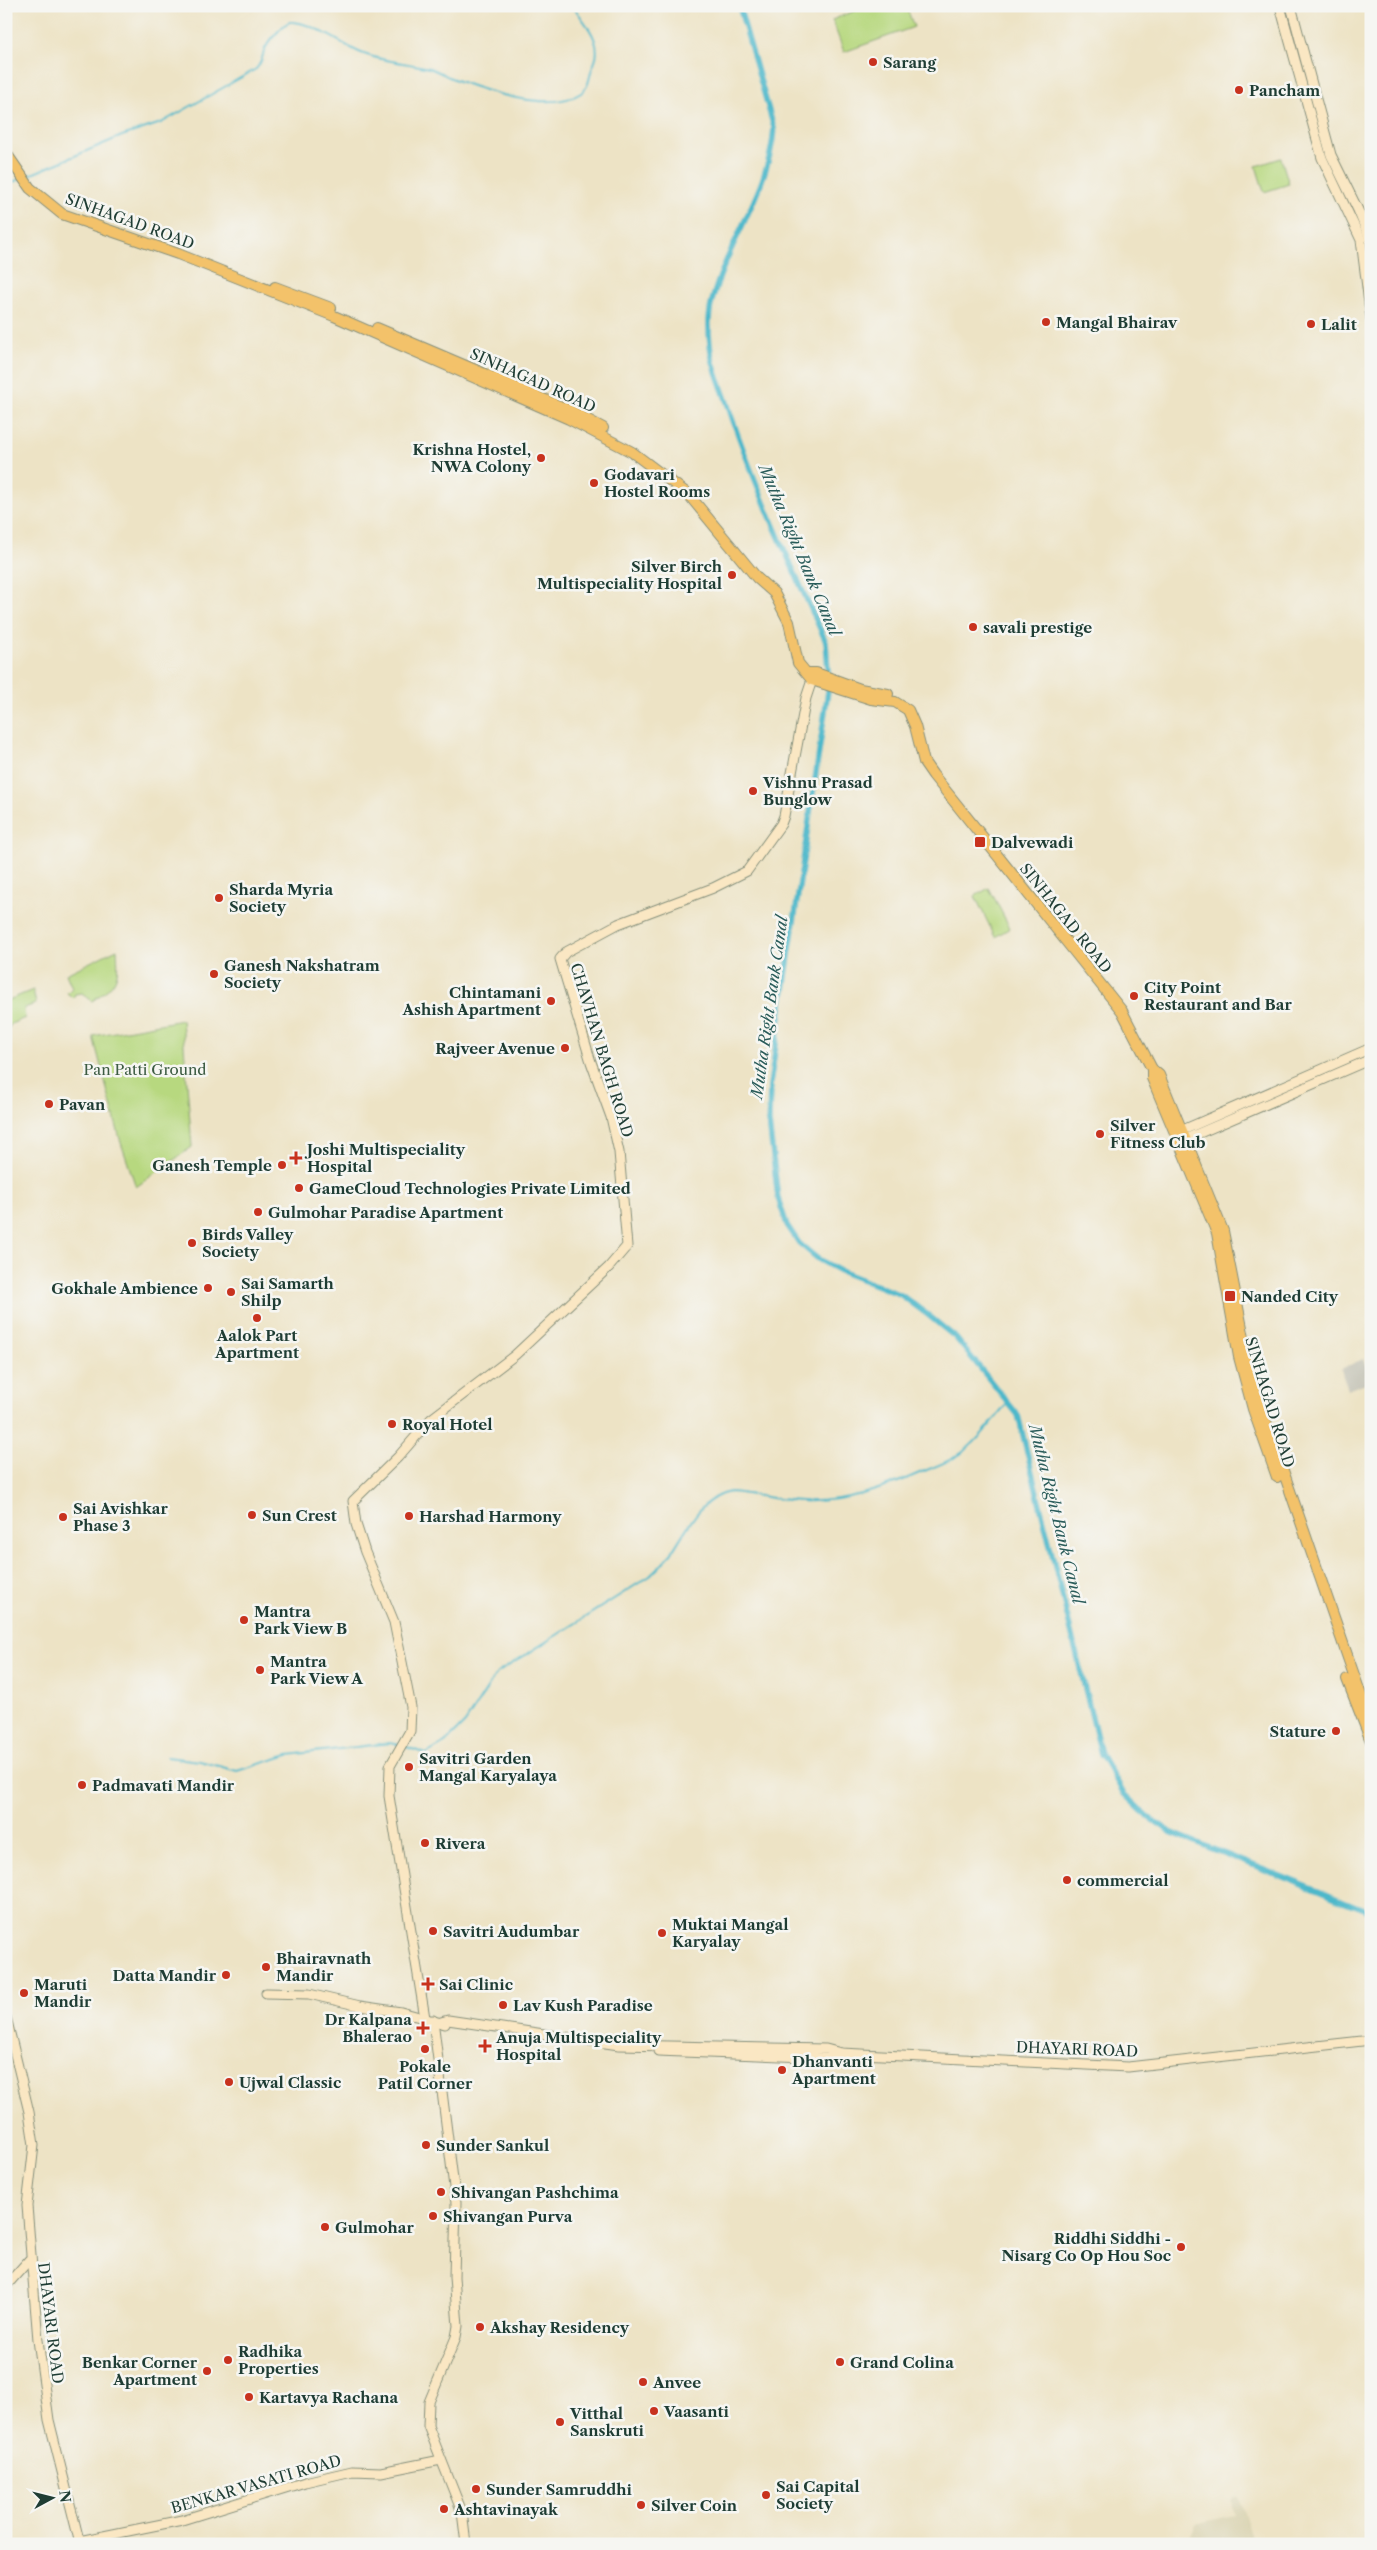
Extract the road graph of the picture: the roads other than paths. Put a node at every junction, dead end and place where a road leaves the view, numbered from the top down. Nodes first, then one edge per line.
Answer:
1 (1280, 6) edge
2 (1291, 6) edge
3 (8, 156) edge
4 (1371, 242) edge
5 (1371, 319) edge
6 (814, 678) junction
7 (1371, 1048) edge
8 (1371, 1058) edge
9 (1284, 1092) junction
10 (1181, 1136) junction
11 (1304, 1545) junction
12 (1371, 1724) edge
13 (1371, 1741) edge
14 (266, 1994) dead end
15 (6, 2017) edge
16 (433, 2020) junction
17 (1371, 2040) edge
18 (30, 2260) junction
19 (6, 2286) edge
20 (441, 2460) junction
21 (80, 2542) edge
22 (466, 2544) edge

1 - 5 street
2 - 4 street
3 - 6 main road, SINHAGAD ROAD
6 - 10 main road, SINHAGAD ROAD
6 - 16 street, CHAVHAN BAGH ROAD
7 - 9 street
8 - 9 street
9 - 10 street
10 - 11 main road, SINHAGAD ROAD
11 - 12 main road, SINHAGAD ROAD
11 - 13 main road, SINHAGAD ROAD
14 - 16 street, DHAYARI ROAD
15 - 18 street, DHAYARI ROAD
16 - 17 street, DHAYARI ROAD
16 - 20 street
18 - 19 street
18 - 21 street, DHAYARI ROAD
20 - 21 street, BENKAR VASATI ROAD
20 - 22 street

